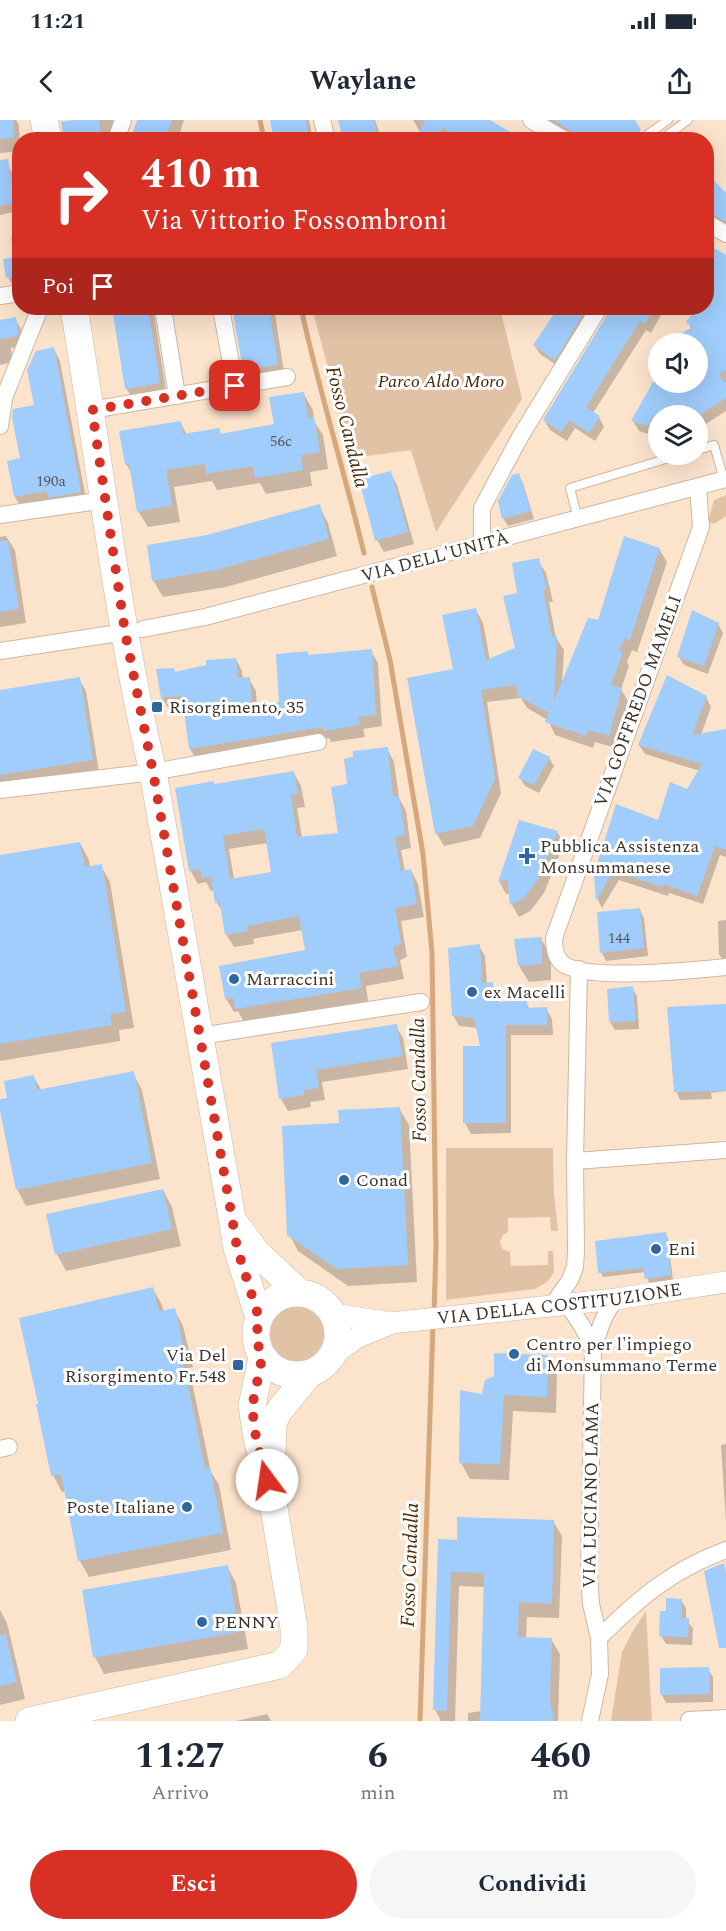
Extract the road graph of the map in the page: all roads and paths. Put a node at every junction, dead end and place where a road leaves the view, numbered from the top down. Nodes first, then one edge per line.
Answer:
1 (531, 120) edge
2 (668, 120) edge
3 (688, 120) edge
4 (551, 132) edge
5 (651, 132) edge
6 (672, 132) edge
7 (37, 315) edge
8 (75, 315) edge
9 (164, 315) edge
10 (222, 315) edge
11 (595, 315) edge
12 (287, 377) dead end
13 (235, 386) junction
14 (177, 396) junction
15 (92, 415) junction
16 (0, 426) edge
17 (708, 447) edge
18 (97, 448) junction
19 (648, 464) edge
20 (725, 479) edge
21 (698, 488) junction
22 (105, 501) junction
23 (0, 515) edge
24 (579, 519) junction
25 (482, 545) junction
26 (134, 630) junction
27 (0, 651) edge
28 (318, 742) dead end
29 (153, 760) junction
30 (0, 790) edge
31 (726, 967) edge
32 (579, 969) junction
33 (421, 1002) dead end
34 (200, 1036) junction
35 (726, 1150) edge
36 (575, 1161) junction
37 (232, 1218) junction
38 (726, 1282) edge
39 (688, 1287) junction
40 (300, 1293) junction
41 (616, 1299) junction
42 (562, 1300) junction
43 (333, 1314) junction
44 (259, 1318) junction
45 (391, 1323) junction
46 (593, 1350) junction
47 (333, 1355) junction
48 (262, 1358) junction
49 (309, 1374) junction
50 (273, 1502) junction
51 (726, 1550) edge
52 (599, 1638) junction
53 (726, 1719) edge
54 (689, 1720) edge
55 (29, 1721) edge
56 (590, 1721) edge

1 - 4 street
2 - 5 lane
3 - 6 lane
7 - 16 street
8 - 15 main road
9 - 14 street
10 - 13 street
11 - 25 street
12 - 13 street
13 - 14 street
14 - 15 street
15 - 18 main road
15 - 26 main road
17 - 20 lane
18 - 22 main road
18 - 26 main road
19 - 24 lane
20 - 21 street, VIA DELL'UNITÀ
21 - 24 street, VIA DELL'UNITÀ
21 - 32 street, VIA GOFFREDO MAMELI
22 - 23 street
22 - 26 main road
24 - 25 street, VIA DELL'UNITÀ
25 - 26 street, VIA DELL'UNITÀ
26 - 27 street, VIA DELL'UNITÀ
26 - 29 main road
28 - 29 street
29 - 30 street
29 - 34 main road
31 - 32 street
32 - 36 street
33 - 34 street
34 - 37 main road
35 - 36 street
36 - 42 street
37 - 40 main road
37 - 44 main road
38 - 39 street, VIA DELLA COSTITUZIONE
39 - 41 street, VIA DELLA COSTITUZIONE
39 - 42 street
40 - 43 main road
40 - 44 main road
41 - 42 street, VIA DELLA COSTITUZIONE
41 - 46 street, VIA LUCIANO LAMA
42 - 45 street, VIA DELLA COSTITUZIONE
42 - 46 street, VIA LUCIANO LAMA
43 - 45 street, VIA DELLA COSTITUZIONE
43 - 47 main road
44 - 48 main road
45 - 47 street, VIA DELLA COSTITUZIONE
46 - 52 street, VIA LUCIANO LAMA
47 - 49 main road
48 - 49 main road
48 - 50 main road
49 - 50 main road
50 - 55 main road
51 - 52 street
52 - 56 street, VIA LUCIANO LAMA
53 - 54 street

